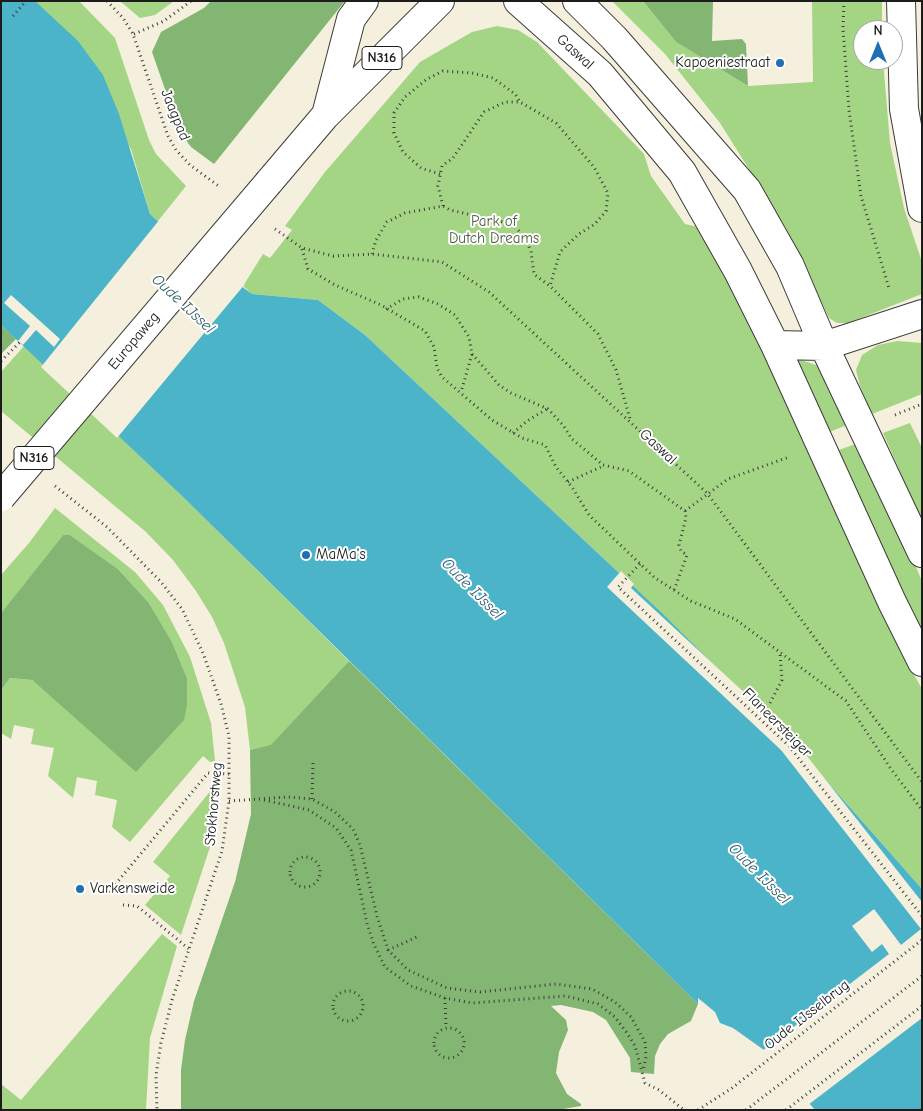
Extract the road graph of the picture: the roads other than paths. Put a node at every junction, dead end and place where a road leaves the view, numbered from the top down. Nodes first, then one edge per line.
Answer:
1 (364, 1) edge
2 (440, 1) edge
3 (518, 1) edge
4 (577, 1) edge
5 (901, 1) edge
6 (325, 116) junction
7 (922, 208) edge
8 (922, 314) edge
9 (776, 344) junction
10 (824, 346) junction
11 (1, 497) edge
12 (922, 553) edge
13 (922, 662) edge

1 - 6 street, Europaweg / N316
2 - 6 street, Europaweg / N316
3 - 9 street, Gaswal
4 - 10 street
5 - 7 street
6 - 11 street, Europaweg / N316, bridge
8 - 10 street
9 - 10 street
9 - 13 street, Gaswal
10 - 12 street

